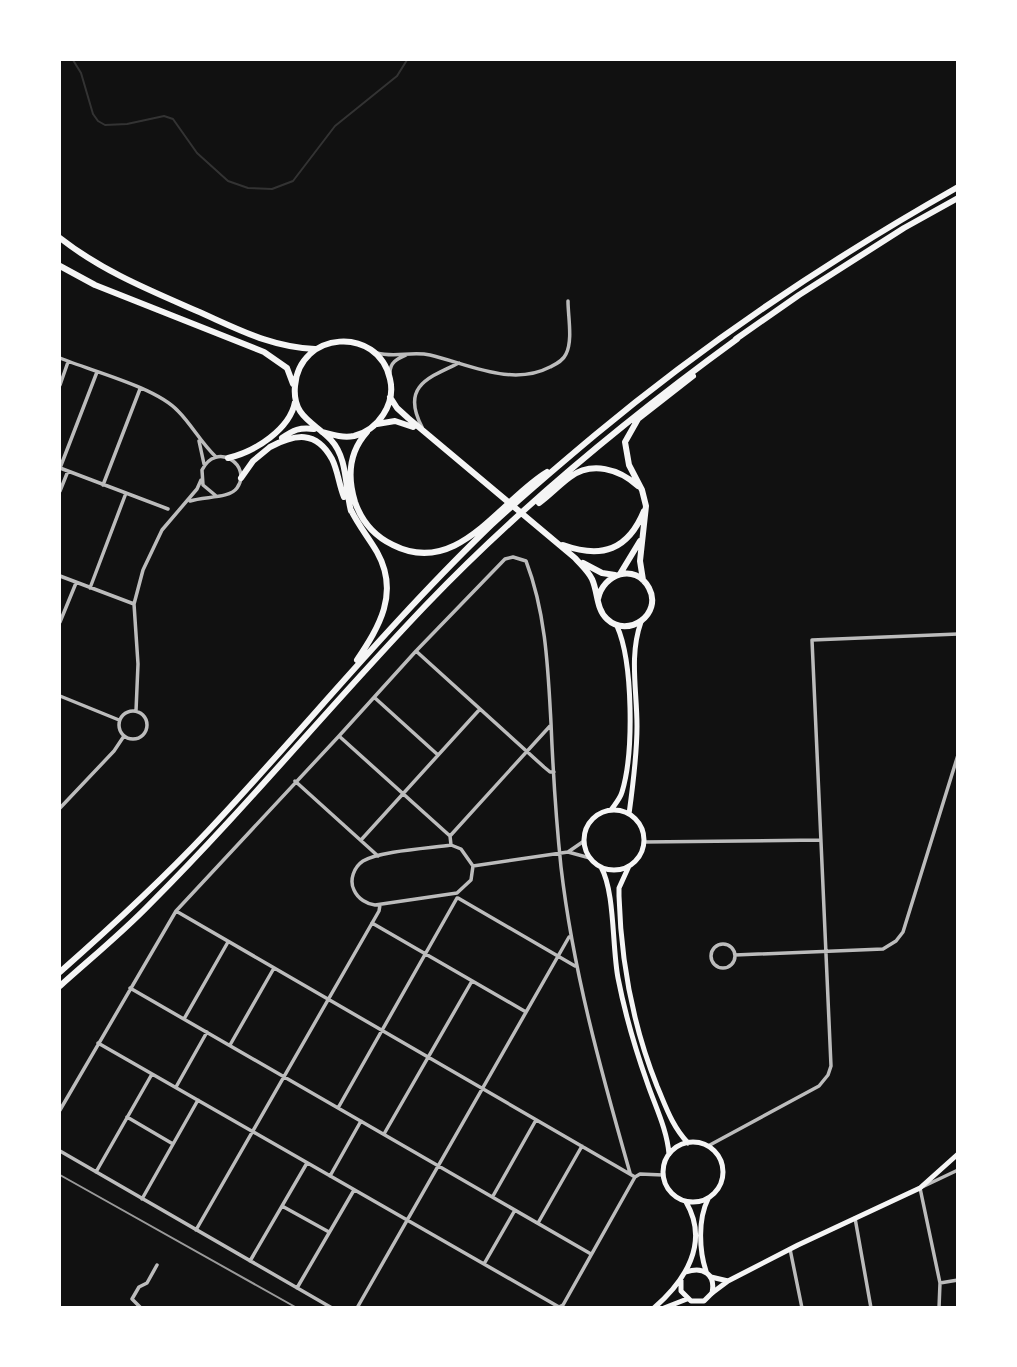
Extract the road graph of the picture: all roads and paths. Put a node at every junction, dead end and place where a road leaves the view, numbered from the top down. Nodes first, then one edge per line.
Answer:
1 (957, 187) edge
2 (957, 198) edge
3 (60, 238) edge
4 (60, 266) edge
5 (568, 301) dead end
6 (737, 339) junction
7 (315, 349) junction
8 (375, 352) junction
9 (411, 352) junction
10 (60, 358) edge
11 (68, 362) junction
12 (459, 363) junction
13 (97, 372) junction
14 (390, 377) junction
15 (60, 384) edge
16 (294, 387) junction
17 (140, 388) junction
18 (390, 397) junction
19 (296, 400) junction
20 (376, 424) junction
21 (368, 430) junction
22 (319, 431) junction
23 (427, 434) junction
24 (199, 439) junction
25 (270, 447) junction
26 (216, 457) junction
27 (228, 458) junction
28 (561, 463) junction
29 (204, 466) junction
30 (60, 468) edge
31 (68, 471) junction
32 (241, 478) junction
33 (201, 480) junction
34 (103, 485) junction
35 (642, 490) junction
36 (60, 491) edge
37 (126, 494) junction
38 (215, 495) junction
39 (646, 506) junction
40 (168, 509) dead end
41 (179, 509) junction
42 (351, 511) junction
43 (496, 536) junction
44 (641, 539) junction
45 (558, 543) junction
46 (575, 558) junction
47 (617, 574) junction
48 (60, 576) edge
49 (643, 580) junction
50 (76, 583) junction
51 (90, 588) junction
52 (598, 599) junction
53 (134, 604) junction
54 (61, 611) edge
55 (60, 622) edge
56 (641, 622) junction
57 (617, 626) junction
58 (957, 634) edge
59 (416, 651) junction
60 (347, 675) junction
61 (60, 696) edge
62 (375, 698) junction
63 (480, 709) junction
64 (136, 711) junction
65 (120, 720) junction
66 (551, 726) junction
67 (124, 736) junction
68 (339, 736) junction
69 (527, 751) junction
70 (438, 755) junction
71 (957, 755) edge
72 (554, 772) junction
73 (295, 781) junction
74 (403, 794) junction
75 (60, 808) edge
76 (611, 810) junction
77 (629, 814) junction
78 (450, 836) junction
79 (361, 840) junction
80 (821, 840) junction
81 (584, 841) junction
82 (644, 842) junction
83 (451, 845) junction
84 (568, 852) junction
85 (560, 854) junction
86 (378, 856) junction
87 (590, 858) junction
88 (473, 866) junction
89 (629, 866) junction
90 (600, 867) junction
91 (457, 896) junction
92 (380, 905) junction
93 (176, 911) junction
94 (372, 923) junction
95 (570, 935) junction
96 (228, 942) junction
97 (827, 951) junction
98 (426, 954) junction
99 (735, 955) junction
100 (558, 956) junction
101 (577, 967) junction
102 (274, 968) junction
103 (60, 972) edge
104 (472, 981) junction
105 (60, 986) edge
106 (131, 988) junction
107 (328, 1000) junction
108 (526, 1012) junction
109 (184, 1019) junction
110 (382, 1031) junction
111 (207, 1032) junction
112 (98, 1043) junction
113 (230, 1045) junction
114 (428, 1057) junction
115 (152, 1074) junction
116 (284, 1077) junction
117 (176, 1087) junction
118 (482, 1088) junction
119 (198, 1100) junction
120 (338, 1108) junction
121 (60, 1110) edge
122 (127, 1117) junction
123 (536, 1120) junction
124 (361, 1121) junction
125 (253, 1132) junction
126 (384, 1134) junction
127 (688, 1143) junction
128 (173, 1144) junction
129 (582, 1146) junction
130 (708, 1146) junction
131 (60, 1151) edge
132 (669, 1154) junction
133 (957, 1154) edge
134 (307, 1163) junction
135 (438, 1165) junction
136 (957, 1170) edge
137 (96, 1172) junction
138 (630, 1172) junction
139 (663, 1175) junction
140 (330, 1176) junction
141 (635, 1177) junction
142 (920, 1188) junction
143 (354, 1189) junction
144 (492, 1196) junction
145 (142, 1199) junction
146 (708, 1199) junction
147 (686, 1202) junction
148 (282, 1206) junction
149 (515, 1210) junction
150 (855, 1218) junction
151 (407, 1220) junction
152 (538, 1223) junction
153 (197, 1230) junction
154 (329, 1232) junction
155 (790, 1249) junction
156 (592, 1254) junction
157 (250, 1261) junction
158 (484, 1264) junction
159 (157, 1265) dead end
160 (686, 1272) junction
161 (706, 1272) junction
162 (711, 1278) junction
163 (681, 1280) junction
164 (957, 1280) edge
165 (728, 1281) junction
166 (940, 1283) junction
167 (297, 1288) junction
168 (712, 1293) junction
169 (687, 1299) junction
170 (696, 1305) edge
171 (141, 1307) edge
172 (332, 1307) edge
173 (357, 1307) edge
174 (559, 1307) edge
175 (654, 1307) edge
176 (664, 1307) edge
177 (802, 1307) edge
178 (872, 1307) edge
179 (939, 1307) edge

1 - 28 highway
2 - 6 highway
3 - 7 highway
4 - 16 highway
5 - 12 street
6 - 35 highway
6 - 43 highway
7 - 8 highway
7 - 16 highway
8 - 9 street
8 - 14 highway
9 - 12 street
9 - 14 street
10 - 11 street
11 - 13 street
11 - 15 street
12 - 23 street
13 - 17 street
13 - 30 street
14 - 18 highway
16 - 19 highway
17 - 24 street
17 - 34 street
18 - 20 highway
18 - 23 highway
19 - 22 highway
19 - 27 highway
20 - 21 highway
20 - 23 highway
21 - 22 highway
21 - 28 highway
22 - 25 highway
22 - 42 highway
23 - 45 highway
24 - 26 street
24 - 29 street
25 - 32 highway
25 - 42 highway
26 - 27 street
26 - 29 street
27 - 32 street
28 - 60 highway
29 - 33 street
30 - 31 street
31 - 34 street
31 - 36 street
32 - 38 street
33 - 38 street
33 - 41 street
34 - 37 street
35 - 39 highway
35 - 43 highway
37 - 40 street
37 - 51 street
38 - 41 street
39 - 44 highway
39 - 45 highway
41 - 53 street
42 - 60 highway
43 - 105 highway
44 - 47 highway
44 - 49 highway
45 - 46 highway
46 - 47 highway
46 - 52 highway
47 - 49 highway
47 - 52 highway
48 - 50 street
49 - 56 highway
50 - 51 street
50 - 54 street
51 - 53 street
52 - 57 highway
53 - 64 street
54 - 55 street
56 - 57 highway
56 - 77 main road
57 - 76 main road
58 - 80 street
59 - 62 street
59 - 63 street
59 - 66 street
60 - 103 highway
61 - 65 street
62 - 68 street
62 - 70 street
63 - 69 street
63 - 70 street
64 - 65 street
64 - 67 street
65 - 67 street
66 - 69 street
66 - 72 street
67 - 75 street
68 - 73 street
68 - 74 street
69 - 72 street
69 - 78 street
70 - 74 street
71 - 97 street
72 - 85 street
73 - 79 street
73 - 93 street
74 - 78 street
74 - 79 street
76 - 77 main road
76 - 81 main road
77 - 82 main road
78 - 83 street
79 - 86 street
80 - 82 street
80 - 97 street
81 - 84 street
81 - 87 main road
82 - 89 main road
83 - 86 street
83 - 88 street
84 - 85 street
84 - 87 street
85 - 88 street
85 - 95 street
86 - 92 street
87 - 90 main road
88 - 91 street
89 - 90 main road
89 - 127 main road
90 - 132 main road
91 - 92 street
91 - 98 street
91 - 100 street
92 - 94 street
93 - 96 street
93 - 106 street
94 - 98 street
94 - 107 street
95 - 100 street
95 - 101 street
96 - 102 street
96 - 109 street
97 - 99 street
97 - 130 street
98 - 104 street
98 - 110 street
99 - 99 street
100 - 101 street
100 - 108 street
101 - 138 street
102 - 107 street
102 - 113 street
104 - 108 street
104 - 114 street
106 - 109 street
106 - 112 street
107 - 110 street
107 - 116 street
108 - 118 street
109 - 111 street
110 - 114 street
110 - 120 street
111 - 113 street
111 - 117 street
112 - 115 street
112 - 121 street
113 - 116 street
114 - 118 street
114 - 126 street
115 - 117 street
115 - 122 street
116 - 120 street
116 - 125 street
117 - 119 street
118 - 123 street
118 - 135 street
119 - 125 street
119 - 128 street
120 - 124 street
122 - 128 street
122 - 137 street
123 - 129 street
123 - 144 street
124 - 126 street
124 - 140 street
125 - 134 street
125 - 153 street
126 - 135 street
127 - 130 main road
127 - 132 main road
128 - 145 street
129 - 138 street
129 - 152 street
130 - 146 main road
131 - 137 street
132 - 139 main road
133 - 142 main road
134 - 140 street
134 - 148 street
135 - 144 street
135 - 151 street
136 - 142 street
137 - 145 street
138 - 141 street
139 - 141 street
139 - 147 main road
140 - 143 street
141 - 156 street
142 - 150 main road
142 - 166 street
143 - 151 street
143 - 154 street
144 - 149 street
145 - 153 street
146 - 147 main road
146 - 161 main road
147 - 160 main road
148 - 154 street
148 - 157 street
149 - 152 street
149 - 158 street
150 - 155 main road
150 - 178 street
151 - 158 street
151 - 173 street
152 - 156 street
153 - 157 street
154 - 167 street
155 - 165 main road
155 - 177 street
156 - 174 street
157 - 167 street
158 - 174 street
159 - 171 street
160 - 161 main road
160 - 163 main road
161 - 162 main road
162 - 165 main road
162 - 168 main road
163 - 169 main road
163 - 175 main road
164 - 166 street
165 - 168 main road
166 - 179 street
167 - 172 street
168 - 170 main road
169 - 170 main road
169 - 176 main road

